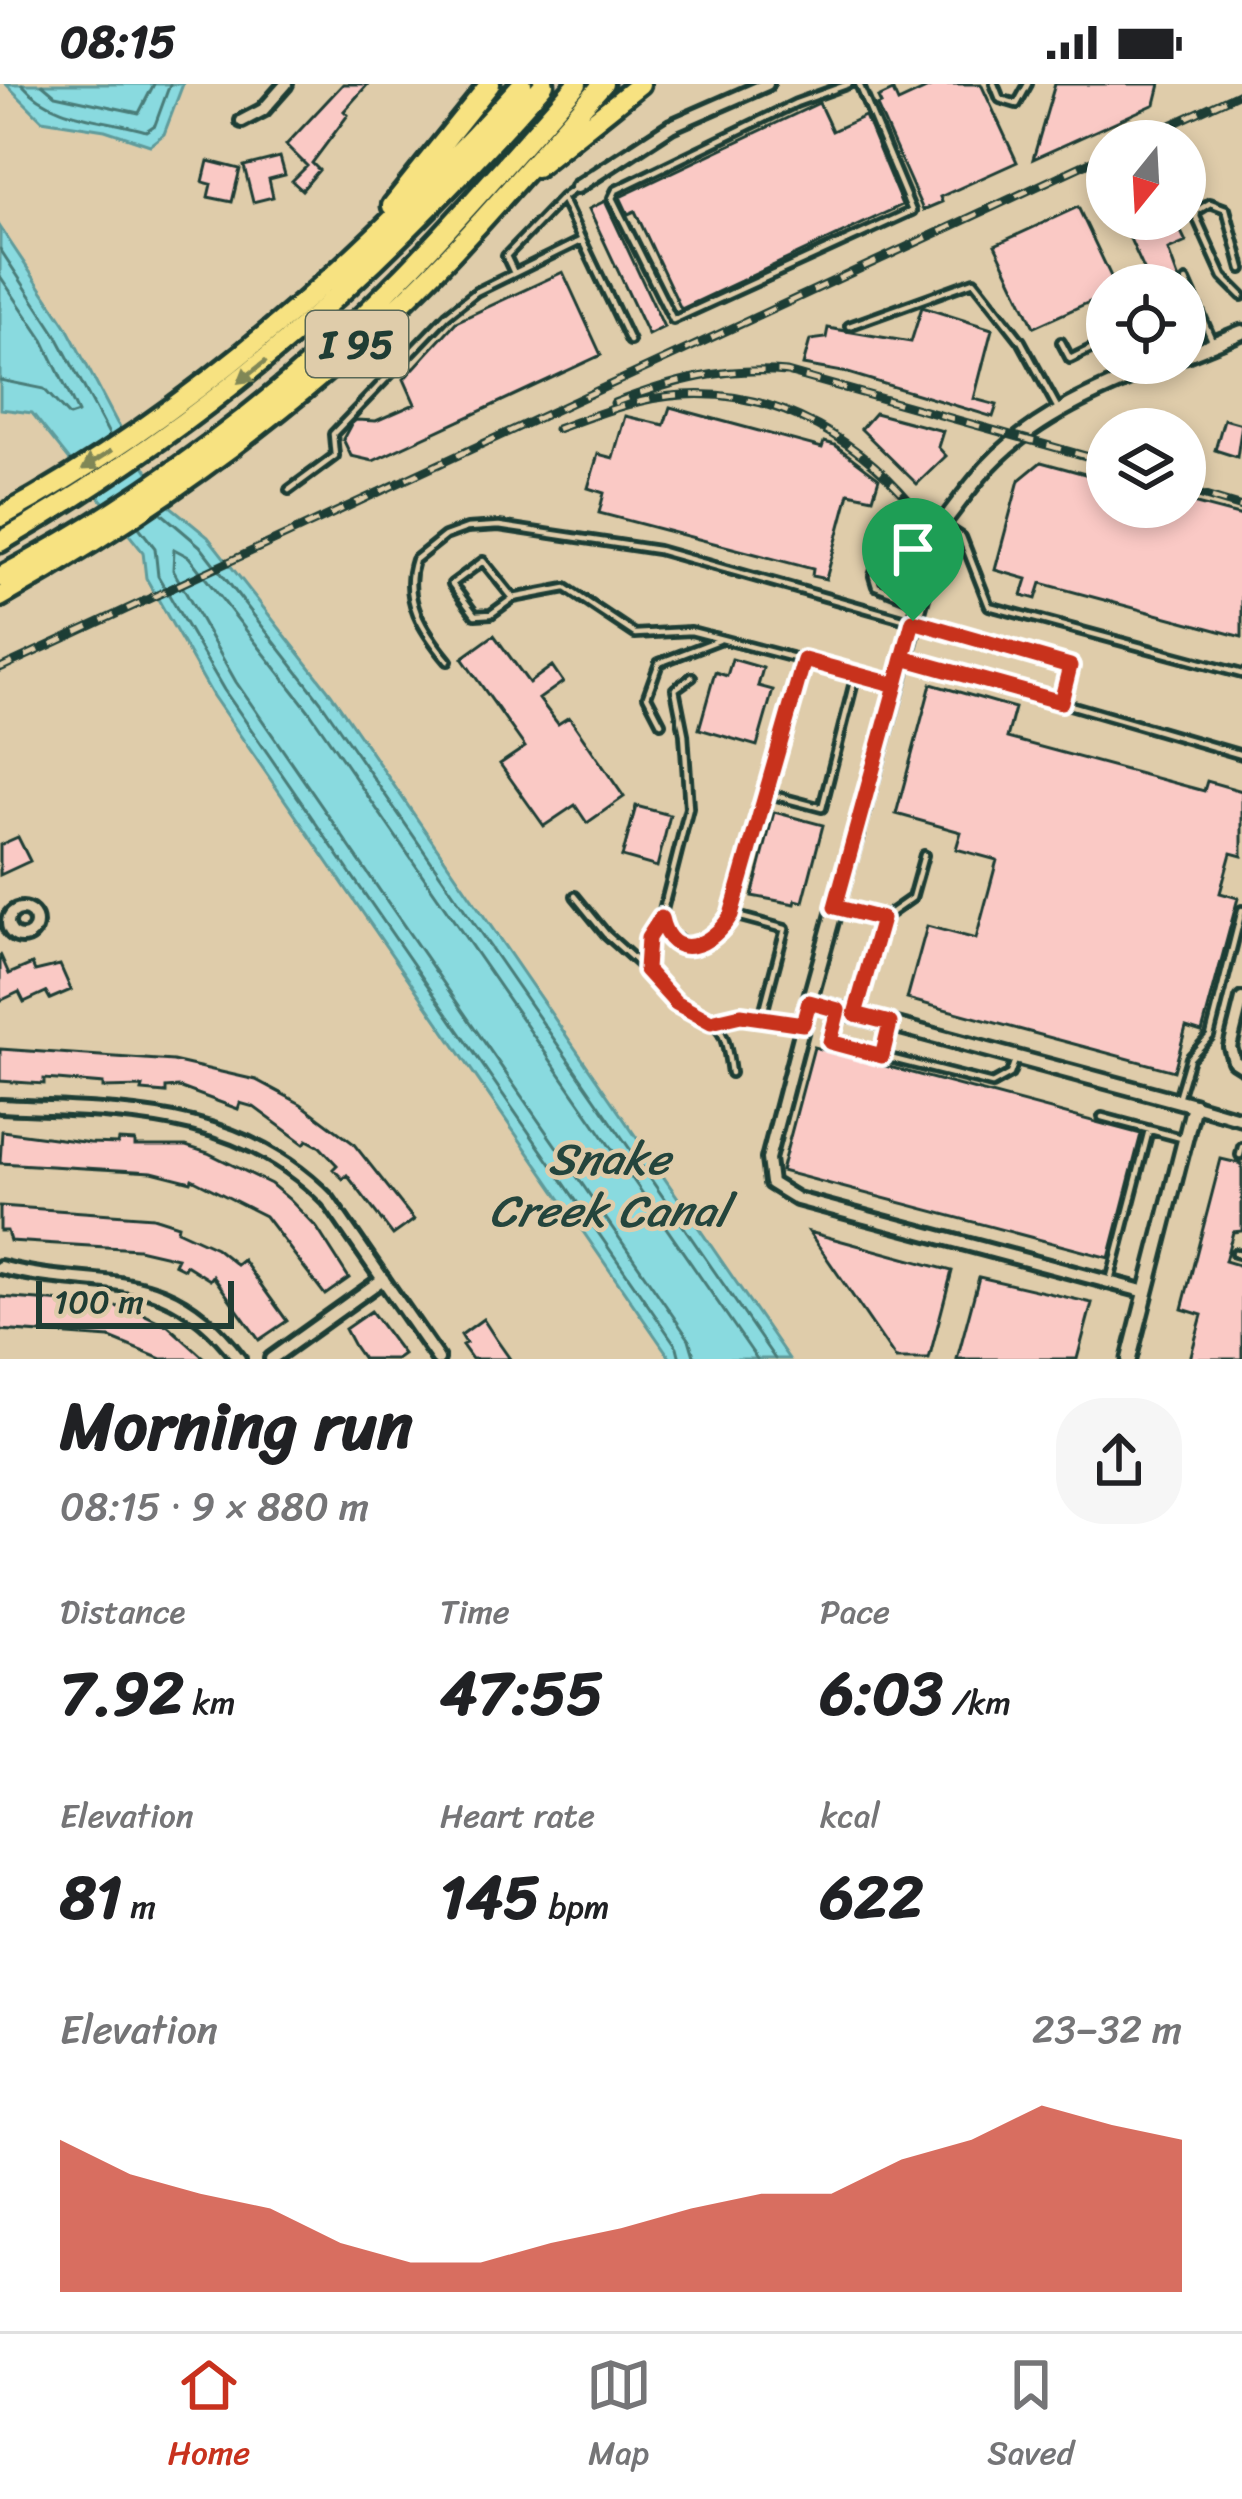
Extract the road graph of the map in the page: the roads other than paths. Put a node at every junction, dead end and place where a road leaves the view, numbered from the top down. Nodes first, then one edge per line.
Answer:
1 (286, 84) edge
2 (490, 84) edge
3 (522, 84) edge
4 (544, 84) edge
5 (577, 84) edge
6 (603, 84) edge
7 (640, 84) edge
8 (766, 84) edge
9 (849, 84) edge
10 (859, 84) edge
11 (994, 84) edge
12 (1028, 84) edge
13 (242, 122) dead end
14 (512, 183) junction
15 (577, 187) joint
16 (562, 197) junction
17 (582, 240) junction
18 (1242, 268) edge
19 (514, 273) junction
20 (336, 275) junction
21 (1242, 296) edge
22 (849, 326) dead end
23 (1206, 328) edge
24 (1242, 332) edge
25 (630, 341) dead end
26 (1061, 342) dead end
27 (1213, 344) junction
28 (1206, 347) edge
29 (1086, 351) edge
30 (1117, 384) edge
31 (1061, 412) junction
32 (142, 444) junction
33 (176, 478) junction
34 (289, 490) dead end
35 (0, 517) edge
36 (943, 524) junction
37 (101, 530) junction
38 (0, 542) edge
39 (936, 545) junction
40 (0, 577) edge
41 (0, 596) edge
42 (513, 598) junction
43 (919, 601) junction
44 (913, 621) junction
45 (724, 638) junction
46 (903, 658) junction
47 (804, 660) junction
48 (448, 661) dead end
49 (856, 674) junction
50 (1242, 674) edge
51 (692, 677) dead end
52 (896, 685) junction
53 (1061, 702) junction
54 (662, 723) dead end
55 (1242, 755) edge
56 (765, 793) junction
57 (924, 855) dead end
58 (575, 896) dead end
59 (835, 907) junction
60 (1242, 910) edge
61 (731, 915) junction
62 (661, 918) junction
63 (882, 919) junction
64 (646, 970) junction
65 (1242, 999) edge
66 (809, 1002) junction
67 (838, 1010) junction
68 (855, 1014) junction
69 (762, 1017) junction
70 (711, 1022) junction
71 (890, 1023) junction
72 (803, 1024) junction
73 (882, 1056) junction
74 (1016, 1057) junction
75 (1242, 1066) edge
76 (731, 1073) dead end
77 (1177, 1101) junction
78 (1194, 1105) junction
79 (0, 1106) edge
80 (1102, 1117) dead end
81 (1242, 1119) edge
82 (1149, 1130) junction
83 (1185, 1139) junction
84 (1242, 1147) edge
85 (1240, 1155) edge
86 (0, 1267) edge
87 (383, 1280) junction
88 (1109, 1282) junction
89 (1146, 1292) junction
90 (239, 1359) edge
91 (271, 1359) edge
92 (438, 1359) edge
93 (1129, 1359) edge

1 - 13 street
2 - 20 highway
3 - 20 highway, I 95
4 -> 32 highway
5 - 33 highway
6 - 14 highway, I 95
7 - 14 highway
8 - 15 street
9 - 10 lane
11 - 12 lane
14 - 33 highway, I 95
15 - 16 lane
16 - 17 lane
16 - 19 lane
17 - 19 lane
17 - 25 lane
18 - 21 lane
19 - 34 lane
20 - 32 highway, I 95
22 - 31 lane
23 - 27 lane
24 - 27 street
26 - 29 lane
27 - 28 street
30 - 31 street
31 - 36 street
32 -> 35 highway, I 95
32 - 38 highway
33 - 37 highway, I 95
36 - 39 street
36 - 50 lane
37 - 40 highway
37 - 41 highway, I 95
39 - 43 street
39 - 43 lane
42 - 42 lane
42 - 45 lane
43 - 44 street
44 - 46 street
44 - 48 lane
44 - 53 lane
45 - 47 lane
45 - 54 lane
46 - 52 street
46 - 53 lane
47 - 49 lane
47 - 56 lane
49 - 52 lane
49 - 56 lane
51 - 62 lane
52 - 59 street
53 - 55 lane
56 - 61 lane
57 - 63 lane
58 - 64 lane
59 - 63 lane
59 - 66 street
60 - 77 lane
61 - 62 lane
61 - 69 lane
62 - 64 lane
63 - 68 lane
64 - 70 lane
65 - 75 street
66 - 67 street
66 - 72 street
67 - 68 street
67 - 73 lane
68 - 71 street
69 - 70 lane
69 - 72 lane
70 - 76 lane
71 - 73 lane
71 - 74 street
72 - 88 street
73 - 74 lane
74 - 77 street
77 - 78 street
78 - 81 street
78 - 83 street
79 - 87 street
80 - 82 lane
82 - 83 lane
82 - 88 lane
83 - 89 street
84 - 85 lane
86 - 90 street
87 - 91 street
87 - 92 street
88 - 89 street
89 - 93 street

